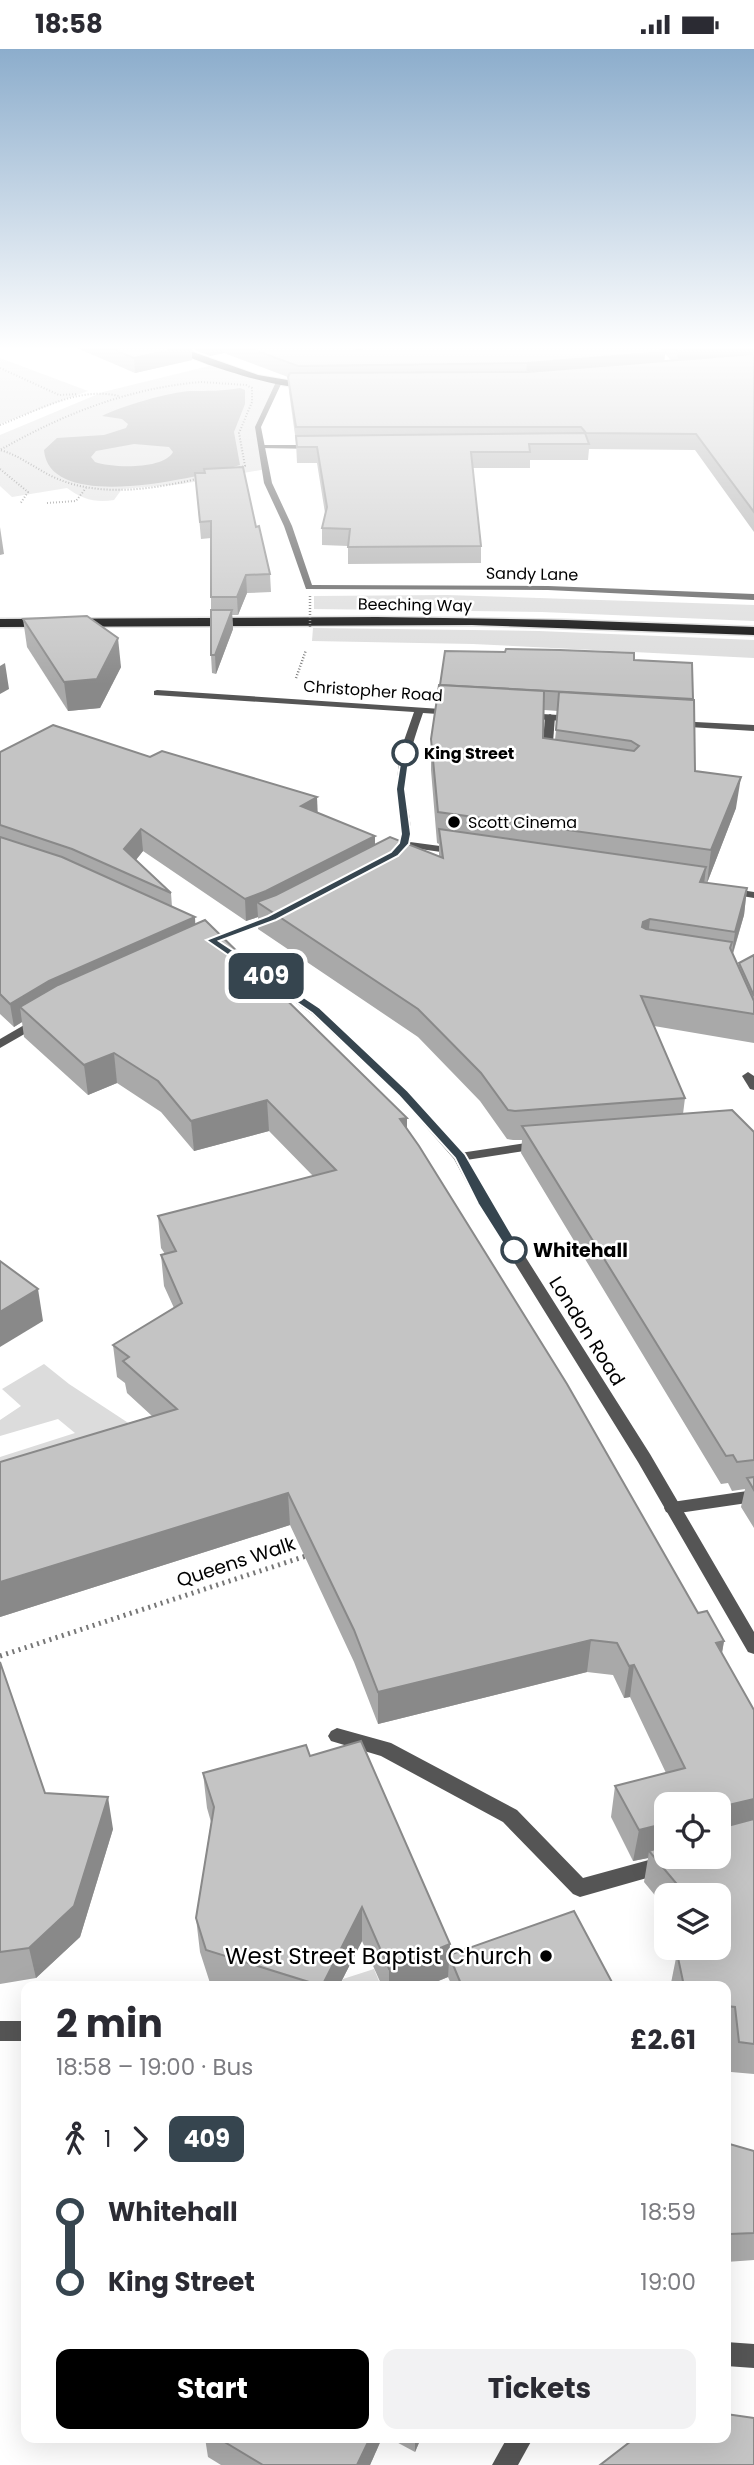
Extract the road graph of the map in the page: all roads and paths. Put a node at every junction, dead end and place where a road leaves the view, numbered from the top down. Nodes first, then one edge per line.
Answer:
1 (26, 459) edge
2 (244, 459) edge
3 (263, 459) edge
4 (0, 469) edge
5 (87, 488) junction
6 (47, 503) dead end
7 (20, 504) dead end
8 (310, 592) junction
9 (754, 597) edge
10 (0, 625) edge
11 (310, 628) dead end
12 (754, 631) edge
13 (309, 642) dead end
14 (158, 693) dead end
15 (287, 702) junction
16 (419, 710) junction
17 (458, 712) edge
18 (511, 715) edge
19 (550, 717) junction
20 (590, 719) edge
21 (658, 723) edge
22 (754, 728) edge
23 (546, 765) edge
24 (404, 844) junction
25 (471, 854) edge
26 (384, 860) edge
27 (714, 889) edge
28 (754, 895) edge
29 (283, 912) edge
30 (205, 937) junction
31 (187, 951) edge
32 (47, 1015) edge
33 (1, 1042) edge
34 (553, 1144) edge
35 (460, 1157) junction
36 (754, 1496) edge
37 (672, 1508) junction
38 (316, 1553) edge
39 (754, 1647) edge
40 (0, 1656) edge
41 (337, 1736) dead end
42 (654, 1867) edge
43 (0, 2031) edge
44 (21, 2031) edge
45 (731, 2354) edge
46 (754, 2356) edge
47 (518, 2443) edge
48 (504, 2465) edge

1 - 5 path
2 - 5 path
3 - 8 street
4 - 7 path
5 - 6 path
8 - 9 street, Sandy Lane
8 - 11 path, bridge
10 - 12 highway, Beeching Way
13 - 15 path
14 - 15 street, Christopher Road
15 - 16 street, Christopher Road
16 - 17 street, Christopher Road
16 - 24 street
18 - 19 street
19 - 20 street
19 - 23 street
21 - 22 street
24 - 25 street
24 - 26 street
27 - 28 street
29 - 30 street
30 - 31 street
30 - 35 street, London Road
32 - 33 street
34 - 35 street
35 - 37 street, London Road
36 - 37 street
37 - 39 street, London Road
38 - 40 path, Queens Walk
41 - 42 street
43 - 44 street
45 - 46 street
47 - 48 street

